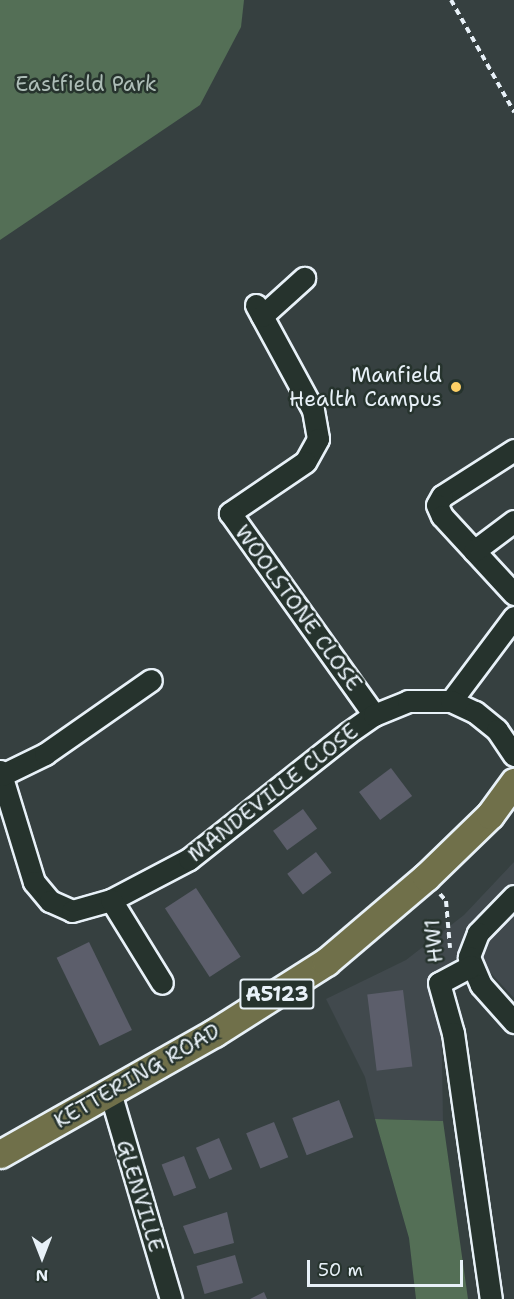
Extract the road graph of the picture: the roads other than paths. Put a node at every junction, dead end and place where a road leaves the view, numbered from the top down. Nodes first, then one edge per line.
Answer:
1 (304, 278) dead end
2 (514, 450) edge
3 (514, 521) edge
4 (474, 551) junction
5 (514, 594) edge
6 (514, 617) edge
7 (151, 680) dead end
8 (451, 701) junction
9 (374, 715) junction
10 (514, 754) edge
11 (1, 773) edge
12 (514, 782) edge
13 (514, 896) edge
14 (111, 900) junction
15 (461, 969) junction
16 (162, 983) dead end
17 (514, 1022) edge
18 (110, 1092) junction
19 (0, 1154) edge
20 (171, 1299) edge
21 (491, 1299) edge

1 - 9 street, WOOLSTONE CLOSE
2 - 4 street
3 - 4 street
4 - 5 street
6 - 8 street
7 - 11 street
8 - 9 street, MANDEVILLE CLOSE
8 - 10 street, MANDEVILLE CLOSE
9 - 14 street, MANDEVILLE CLOSE
11 - 14 street, MANDEVILLE CLOSE
12 - 18 main road, KETTERING ROAD / A5123
13 - 15 street
14 - 16 street
15 - 17 street
15 - 21 street
18 - 19 main road, KETTERING ROAD / A5123
18 - 20 street, GLENVILLE

